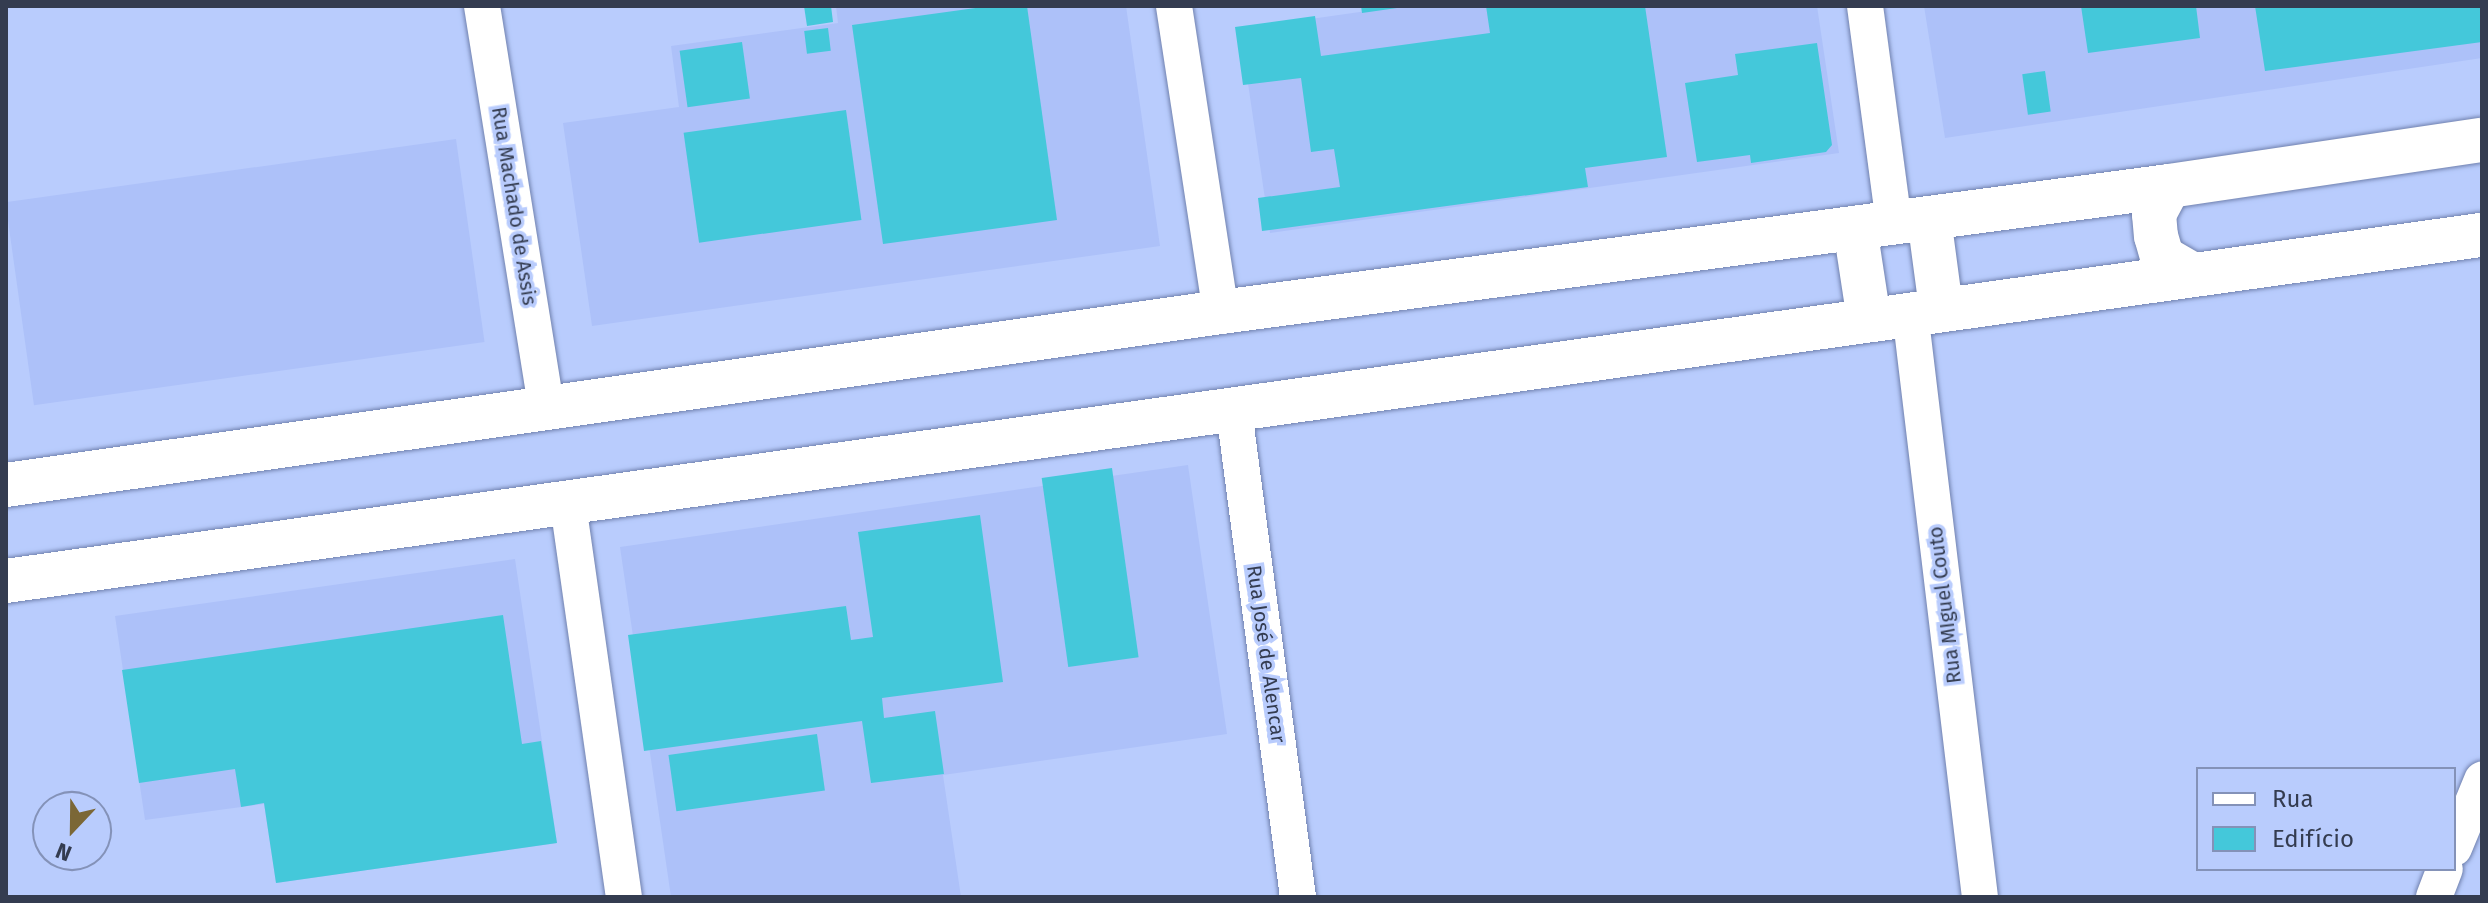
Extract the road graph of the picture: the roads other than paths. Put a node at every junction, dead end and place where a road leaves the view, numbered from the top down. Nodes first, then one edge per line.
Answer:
1 (482, 6) edge
2 (1174, 6) edge
3 (1865, 6) edge
4 (2482, 140) edge
5 (2169, 186) junction
6 (1893, 223) junction
7 (2482, 235) edge
8 (2191, 274) junction
9 (1221, 312) junction
10 (1907, 313) junction
11 (546, 407) junction
12 (1234, 411) junction
13 (6, 485) edge
14 (568, 504) junction
15 (6, 581) edge
16 (2482, 780) edge
17 (2456, 843) edge
18 (2444, 871) edge
19 (624, 897) edge
20 (1298, 897) edge
21 (1980, 897) edge
22 (2434, 897) edge

1 - 11 street, Rua Machado de Assis
2 - 9 street
3 - 6 street
4 - 5 main road
5 - 6 main road
5 - 8 main road
6 - 9 main road
6 - 10 main road
6 - 10 main road
7 - 8 main road
8 - 10 main road
9 - 11 main road
10 - 12 main road
10 - 21 street, Rua MIguel Couto
11 - 13 main road
12 - 14 main road
12 - 20 street, Rua José de Alencar
14 - 15 main road
14 - 19 street
16 - 17 street
18 - 22 street

